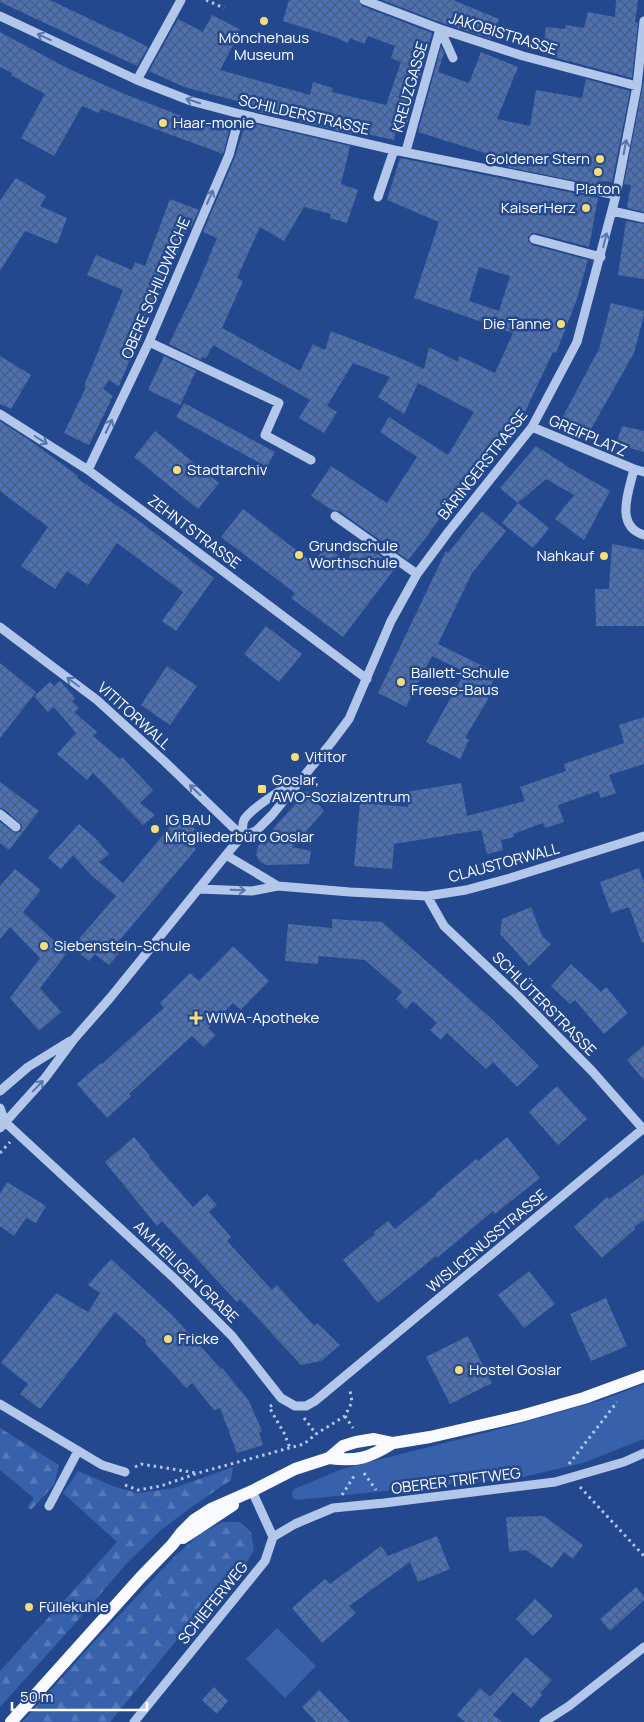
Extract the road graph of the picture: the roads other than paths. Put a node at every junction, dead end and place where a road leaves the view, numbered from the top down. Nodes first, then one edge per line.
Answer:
1 (181, 0) edge
2 (364, 0) edge
3 (0, 16) edge
4 (644, 21) edge
5 (440, 29) junction
6 (453, 58) dead end
7 (137, 80) junction
8 (637, 86) junction
9 (640, 97) edge
10 (240, 114) junction
11 (394, 150) junction
12 (406, 152) junction
13 (616, 195) junction
14 (378, 197) dead end
15 (612, 211) junction
16 (644, 218) edge
17 (534, 239) dead end
18 (601, 257) junction
19 (149, 342) junction
20 (0, 414) edge
21 (532, 427) junction
22 (310, 460) dead end
23 (88, 470) junction
24 (634, 470) junction
25 (644, 472) edge
26 (335, 516) dead end
27 (644, 534) edge
28 (417, 574) junction
29 (0, 627) edge
30 (368, 679) junction
31 (300, 779) junction
32 (0, 814) edge
33 (16, 827) dead end
34 (242, 836) junction
35 (644, 836) edge
36 (226, 855) junction
37 (278, 886) junction
38 (198, 888) junction
39 (427, 896) junction
40 (74, 1039) junction
41 (0, 1091) edge
42 (0, 1108) edge
43 (2, 1123) edge
44 (644, 1129) edge
45 (347, 1374) joint
46 (639, 1378) edge
47 (0, 1404) edge
48 (393, 1443) junction
49 (78, 1451) junction
50 (644, 1453) edge
51 (328, 1458) junction
52 (125, 1472) road end
53 (252, 1491) junction
54 (49, 1506) dead end
55 (273, 1537) junction
56 (644, 1647) edge
57 (11, 1722) edge
58 (134, 1722) edge
59 (544, 1722) edge

1 - 7 street
2 - 5 street, JAKOBISTRASSE
7 -> 3 street, SCHILDERSTRASSE
4 - 8 street, BÄRINGERSTRASSE
5 - 6 street
5 - 8 street, JAKOBISTRASSE
5 - 12 street, KREUZGASSE
10 -> 7 street, SCHILDERSTRASSE
8 - 9 street, BÄRINGERSTRASSE
13 -> 9 street, BÄRINGERSTRASSE
10 - 11 street, SCHILDERSTRASSE
19 -> 10 street, OBERE SCHILDWACHE
11 - 12 street, SCHILDERSTRASSE
11 - 14 street
12 - 13 street, SCHILDERSTRASSE
13 - 15 street, BÄRINGERSTRASSE
15 - 16 street
18 -> 15 street, BÄRINGERSTRASSE
17 - 18 street
18 - 21 street, BÄRINGERSTRASSE
19 - 22 street
23 -> 19 street, OBERE SCHILDWACHE
20 -> 23 street, ZEHNTSTRASSE
21 - 24 street, GREIFPLATZ
21 - 28 street, BÄRINGERSTRASSE
23 - 30 street, ZEHNTSTRASSE
24 - 25 street, GREIFPLATZ
24 - 27 street, GREIFPLATZ
26 - 28 street
28 - 30 street, BÄRINGERSTRASSE
34 -> 29 street, VITITORWALL
30 - 31 street, BÄRINGERSTRASSE
31 - 34 street, BÄRINGERSTRASSE
31 - 34 street, BÄRINGERSTRASSE
32 - 33 street
34 - 36 street
35 - 39 street, CLAUSTORWALL
36 - 37 street, CLAUSTORWALL
36 - 38 street
38 -> 37 street, CLAUSTORWALL
37 - 39 street, CLAUSTORWALL
38 - 40 street
39 - 44 street, SCHLÜTERSTRASSE
40 - 41 street
43 -> 40 street
42 - 43 street, AM HEILIGEN GRABE
43 - 45 street, AM HEILIGEN GRABE
44 - 45 street, WISLICENUSSTRASSE
46 - 48 main road
47 - 49 street
48 - 51 main road
48 - 51 main road
49 - 52 street
49 - 54 street
50 - 55 street, OBERER TRIFTWEG
51 - 53 main road
53 - 55 street
53 - 57 main road
55 - 58 street, SCHIEFERWEG
56 - 59 street

